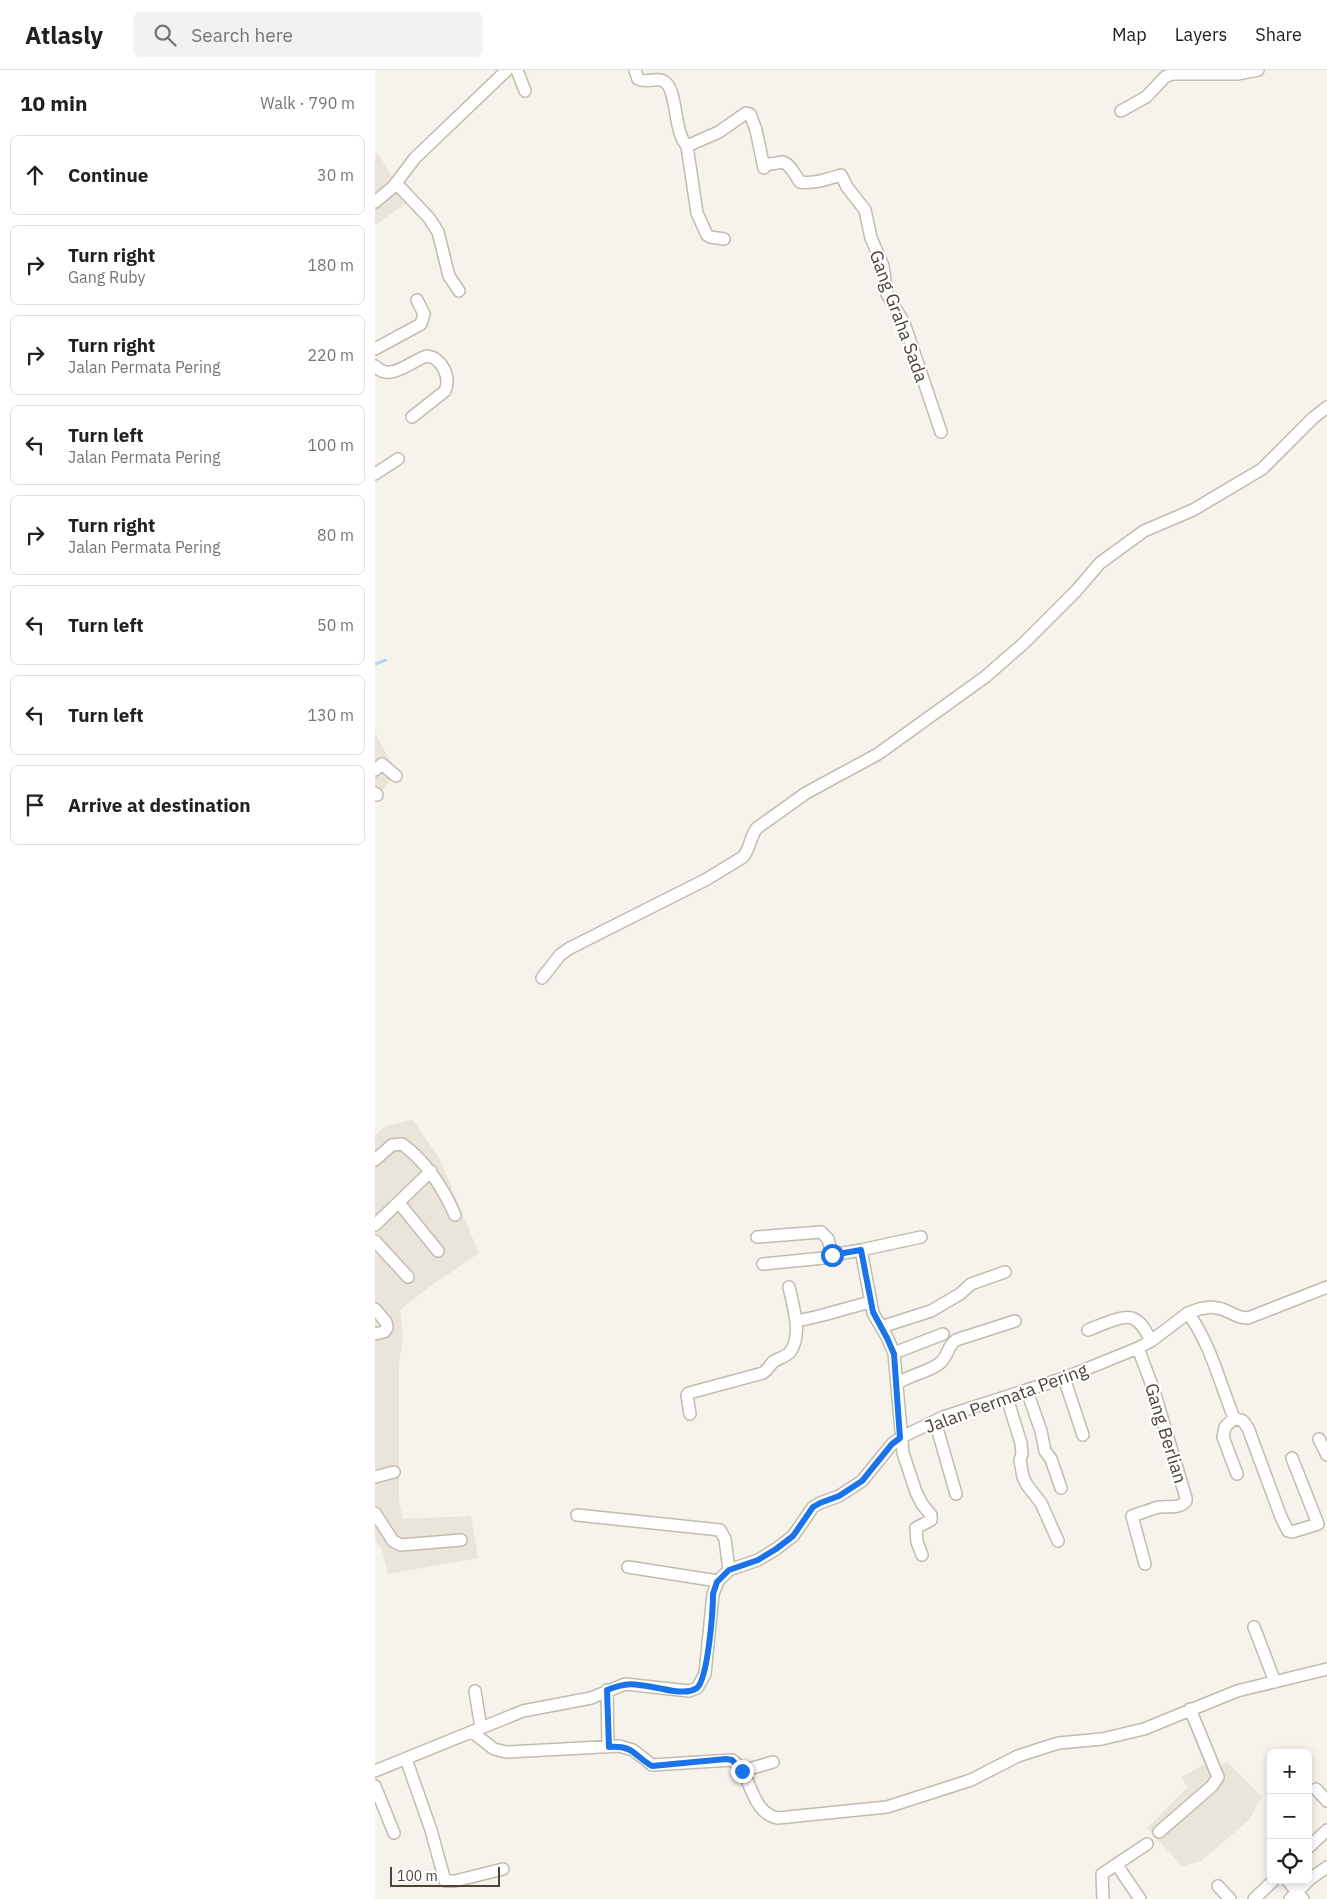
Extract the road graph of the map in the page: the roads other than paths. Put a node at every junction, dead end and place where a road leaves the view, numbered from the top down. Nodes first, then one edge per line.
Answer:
1 (507, 70) edge
2 (517, 70) edge
3 (1258, 70) edge
4 (636, 75) edge
5 (525, 91) dead end
6 (1121, 111) dead end
7 (687, 146) junction
8 (396, 182) junction
9 (375, 202) edge
10 (724, 239) dead end
11 (459, 291) dead end
12 (417, 300) dead end
13 (375, 349) edge
14 (375, 366) edge
15 (1327, 407) edge
16 (411, 417) dead end
17 (941, 432) dead end
18 (399, 459) dead end
19 (375, 474) edge
20 (375, 770) edge
21 (396, 776) dead end
22 (542, 978) dead end
23 (375, 1160) edge
24 (431, 1171) junction
25 (399, 1203) junction
26 (455, 1214) dead end
27 (375, 1225) edge
28 (921, 1236) dead end
29 (757, 1237) dead end
30 (375, 1241) edge
31 (861, 1250) junction
32 (438, 1251) dead end
33 (832, 1255) junction
34 (763, 1264) dead end
35 (1005, 1272) dead end
36 (408, 1277) dead end
37 (1327, 1287) edge
38 (789, 1288) dead end
39 (871, 1302) junction
40 (375, 1309) edge
41 (1188, 1313) junction
42 (796, 1321) junction
43 (1015, 1321) dead end
44 (881, 1327) junction
45 (1088, 1330) dead end
46 (380, 1333) edge
47 (943, 1334) dead end
48 (1151, 1341) junction
49 (1138, 1348) junction
50 (894, 1354) junction
51 (1065, 1378) junction
52 (897, 1384) junction
53 (1027, 1391) junction
54 (1007, 1398) junction
55 (690, 1414) dead end
56 (1234, 1418) junction
57 (935, 1421) junction
58 (1083, 1435) dead end
59 (900, 1438) junction
60 (1319, 1439) dead end
61 (1327, 1455) edge
62 (1292, 1458) dead end
63 (394, 1472) dead end
64 (1237, 1474) dead end
65 (375, 1477) edge
66 (1061, 1488) dead end
67 (956, 1494) dead end
68 (375, 1513) edge
69 (577, 1515) dead end
70 (1322, 1522) edge
71 (461, 1540) dead end
72 (1058, 1541) dead end
73 (922, 1555) dead end
74 (1145, 1564) dead end
75 (628, 1567) dead end
76 (729, 1570) junction
77 (717, 1582) junction
78 (1254, 1628) dead end
79 (1327, 1669) edge
80 (1275, 1682) junction
81 (607, 1690) junction
82 (475, 1691) dead end
83 (1190, 1709) junction
84 (476, 1730) junction
85 (609, 1747) junction
86 (406, 1759) junction
87 (773, 1762) dead end
88 (375, 1771) edge
89 (742, 1771) junction
90 (375, 1786) edge
91 (1316, 1789) dead end
92 (1327, 1801) edge
93 (1327, 1830) edge
94 (1159, 1832) dead end
95 (393, 1833) dead end
96 (1147, 1844) dead end
97 (1312, 1844) edge
98 (1117, 1865) junction
99 (1327, 1867) edge
100 (503, 1869) dead end
101 (1270, 1884) edge
102 (1289, 1884) edge
103 (1218, 1886) dead end
104 (1296, 1896) edge
105 (1103, 1899) edge
106 (1140, 1899) edge
107 (1230, 1899) edge
108 (1254, 1899) edge

1 - 8 street
2 - 5 street
3 - 6 street
4 - 7 street
7 - 10 street
7 - 17 street, Gang Graha Sada
8 - 9 street
8 - 11 street
12 - 13 street
14 - 16 street
15 - 22 street
18 - 19 street
20 - 21 street
23 - 24 street
24 - 25 street
24 - 26 street
25 - 27 street
25 - 32 street
28 - 31 street
29 - 33 street
30 - 36 street
31 - 33 street
31 - 39 street
33 - 34 street
35 - 44 street
37 - 41 street, Jalan Permata Pering
38 - 42 street
39 - 42 street
39 - 44 street
40 - 46 street
41 - 48 street, Jalan Permata Pering
41 - 56 street
42 - 55 street
43 - 52 street
44 - 50 street
45 - 48 street
47 - 50 street
48 - 49 street, Jalan Permata Pering
49 - 51 street, Jalan Permata Pering
49 - 74 street, Gang Berlian
50 - 52 street
51 - 53 street, Jalan Permata Pering
51 - 58 street
52 - 59 street
53 - 54 street, Jalan Permata Pering
53 - 66 street
54 - 57 street, Jalan Permata Pering
54 - 72 street
56 - 64 street
56 - 70 street
57 - 59 street, Jalan Permata Pering
57 - 67 street
59 - 73 street
59 - 76 street, Jalan Permata Pering
60 - 61 street
62 - 70 street
63 - 65 street
68 - 71 street
69 - 76 street
75 - 77 street
76 - 77 street, Jalan Permata Pering
77 - 81 street
78 - 80 street
79 - 80 street
80 - 83 street
81 - 84 street
81 - 85 street
82 - 84 street
83 - 89 street
83 - 94 street
84 - 85 street
84 - 86 street
85 - 89 street
86 - 88 street
86 - 100 street
87 - 89 street
90 - 95 street
91 - 92 street
93 - 97 street
96 - 98 street
98 - 105 street
98 - 106 street
99 - 104 street
101 - 108 street
102 - 104 street
103 - 107 street

